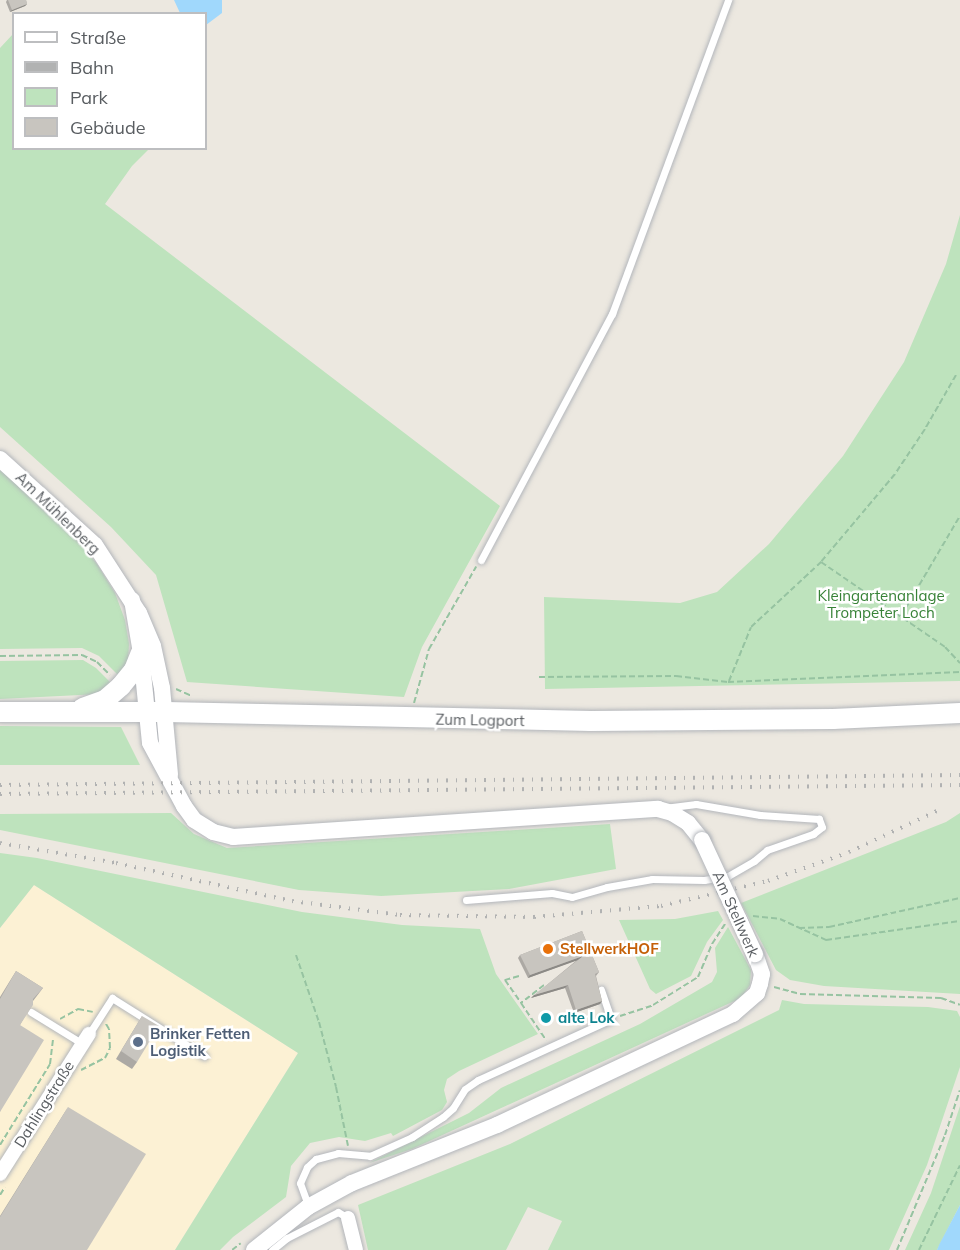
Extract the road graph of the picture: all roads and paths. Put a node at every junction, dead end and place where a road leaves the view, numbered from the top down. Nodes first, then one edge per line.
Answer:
1 (728, 0) edge
2 (956, 375) dead end
3 (0, 459) edge
4 (960, 516) edge
5 (481, 560) joint
6 (820, 562) junction
7 (132, 600) junction
8 (901, 616) junction
9 (141, 654) junction
10 (0, 656) edge
11 (960, 663) edge
12 (960, 672) edge
13 (539, 677) dead end
14 (728, 682) junction
15 (121, 686) junction
16 (176, 688) dead end
17 (195, 697) dead end
18 (413, 706) dead end
19 (75, 711) junction
20 (0, 712) edge
21 (156, 712) junction
22 (960, 713) edge
23 (658, 809) junction
24 (960, 898) edge
25 (465, 900) dead end
26 (744, 918) dead end
27 (960, 921) edge
28 (726, 923) dead end
29 (796, 928) junction
30 (296, 955) dead end
31 (519, 976) dead end
32 (760, 984) junction
33 (544, 985) edge
34 (601, 990) edge
35 (521, 1003) junction
36 (960, 1005) edge
37 (31, 1012) edge
38 (611, 1019) junction
39 (542, 1032) dead end
40 (86, 1039) junction
41 (204, 1056) dead end
42 (960, 1090) edge
43 (348, 1153) junction
44 (960, 1165) edge
45 (0, 1174) edge
46 (308, 1207) junction
47 (348, 1218) joint
48 (254, 1250) edge
49 (272, 1250) edge
50 (356, 1250) edge
51 (897, 1250) edge
52 (919, 1250) edge

1 - 5 lane
2 - 6 path
3 - 7 street, Am Mühlenberg
4 - 8 path
5 - 18 path
6 - 8 path
6 - 14 path
7 - 9 street, Am Mühlenberg
7 - 21 street, Am Mühlenberg
8 - 11 path
9 - 15 main road
9 - 21 street, Am Mühlenberg
10 - 15 path
12 - 14 path
13 - 14 path
15 - 19 main road
16 - 17 path
19 - 20 main road, Zum Logport
19 - 21 main road, Zum Logport
21 - 22 main road, Zum Logport
21 - 23 street, Am Stellwerk
23 - 25 lane
23 - 32 street, Am Stellwerk, bridge
24 - 29 path
26 - 29 path
27 - 29 path
28 - 38 path
30 - 43 path
31 - 35 path
32 - 36 path
32 - 46 street
33 - 35 path
34 - 38 lane
35 - 39 path
37 - 40 lane
38 - 43 lane
40 - 41 lane
40 - 45 street, Dahlingstraße
42 - 51 path
43 - 46 lane
44 - 52 path
46 - 48 street
47 - 49 lane
47 - 50 street

